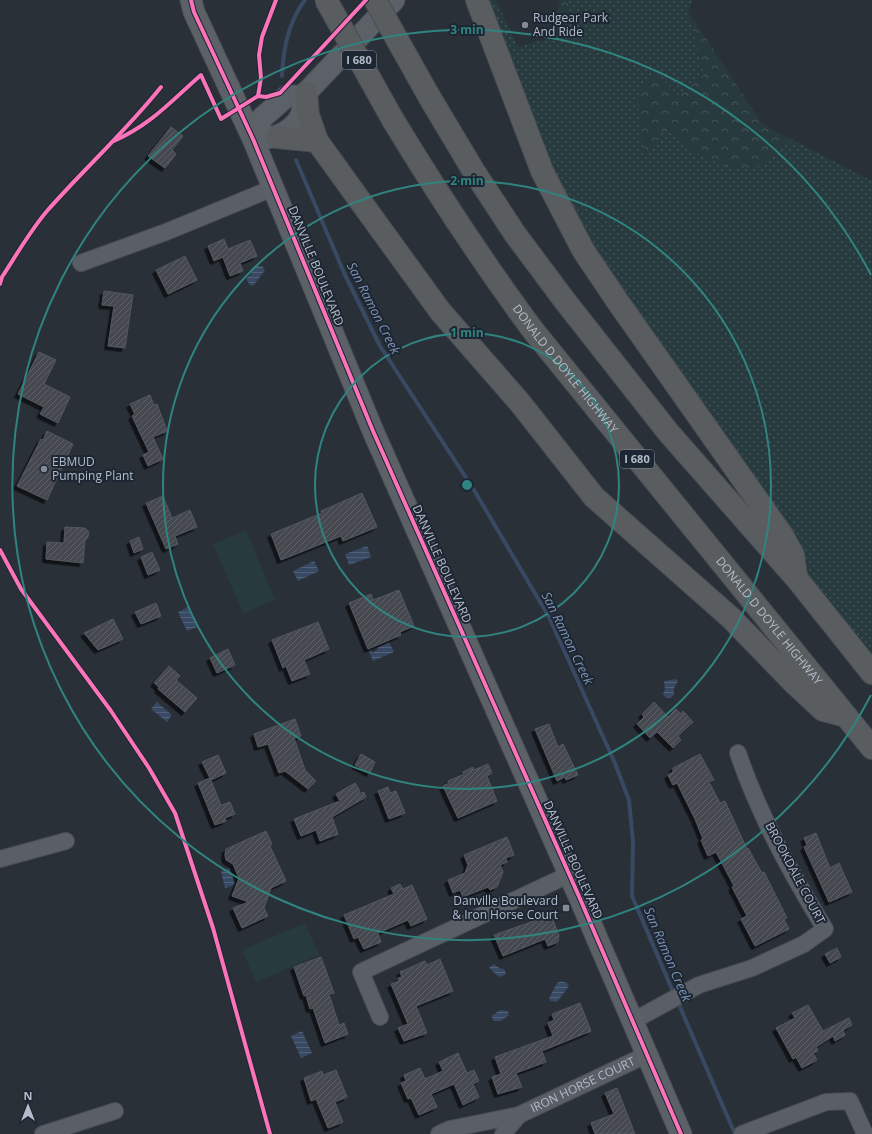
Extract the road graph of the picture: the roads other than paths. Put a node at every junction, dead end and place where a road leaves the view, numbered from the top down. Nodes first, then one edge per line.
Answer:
1 (191, 0) edge
2 (326, 0) edge
3 (375, 0) edge
4 (394, 0) edge
5 (477, 0) edge
6 (305, 95) junction
7 (277, 137) junction
8 (253, 139) junction
9 (317, 141) junction
10 (273, 188) junction
11 (81, 264) dead end
12 (796, 579) junction
13 (872, 673) edge
14 (846, 716) junction
15 (872, 748) edge
16 (738, 753) dead end
17 (66, 841) dead end
18 (0, 859) edge
19 (568, 875) junction
20 (380, 1016) dead end
21 (631, 1022) junction
22 (646, 1055) junction
23 (115, 1111) dead end
24 (519, 1115) junction
25 (43, 1134) edge
26 (439, 1134) edge
27 (503, 1134) edge
28 (681, 1134) edge
29 (742, 1134) edge
30 (865, 1134) edge

1 - 8 main road, DANVILLE BOULEVARD
2 - 14 highway, DONALD D DOYLE HIGHWAY / I 680, bridge
3 - 12 highway, bridge
4 - 6 main road
5 - 12 highway
6 - 7 main road
6 - 8 main road
6 - 9 highway
7 - 8 main road
7 - 9 highway
8 - 10 main road, DANVILLE BOULEVARD
9 - 14 highway
10 - 11 street
10 - 19 main road, DANVILLE BOULEVARD
12 - 13 highway
14 - 15 highway, DONALD D DOYLE HIGHWAY / I 680
16 - 21 street, BROOKDALE COURT
17 - 18 street
19 - 20 street
19 - 21 main road, DANVILLE BOULEVARD
21 - 22 main road, DANVILLE BOULEVARD
22 - 24 street, IRON HORSE COURT
22 - 28 main road, DANVILLE BOULEVARD
23 - 25 street
24 - 26 street, IRON HORSE COURT
24 - 27 street, IRON HORSE COURT
29 - 30 street

